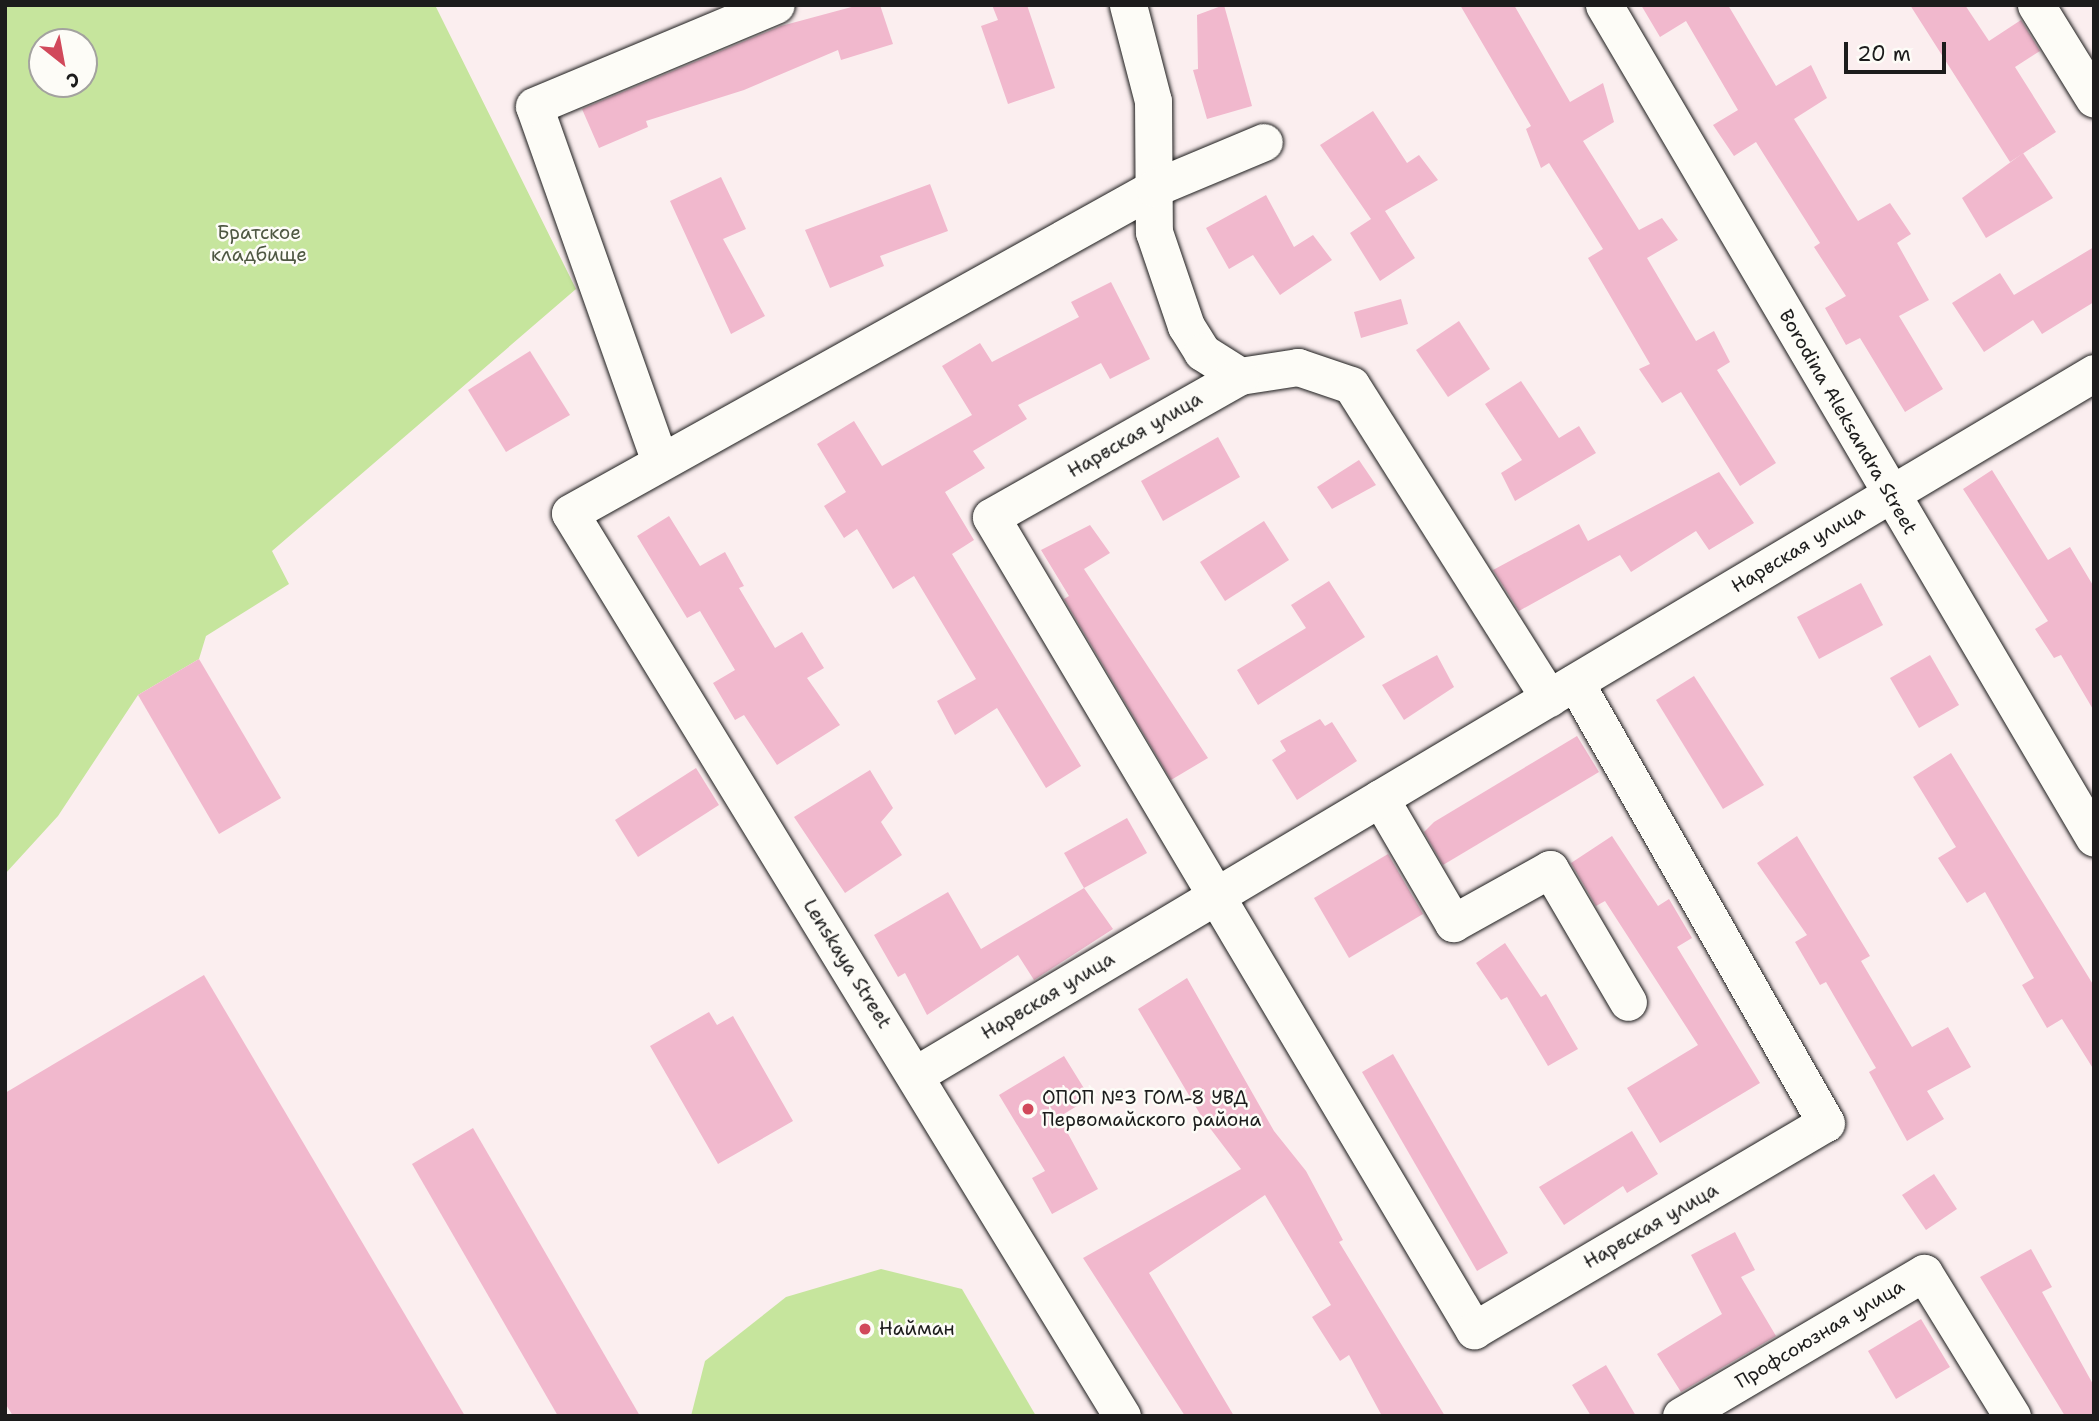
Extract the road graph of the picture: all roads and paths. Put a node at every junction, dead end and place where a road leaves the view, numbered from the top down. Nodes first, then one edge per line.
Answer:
1 (776, 5) edge
2 (1128, 5) edge
3 (1604, 5) edge
4 (2036, 5) edge
5 (2094, 99) edge
6 (1264, 142) dead end
7 (1154, 187) junction
8 (2094, 373) edge
9 (1240, 376) junction
10 (659, 459) junction
11 (1890, 495) junction
12 (1562, 690) junction
13 (1380, 798) junction
14 (2094, 838) edge
15 (1216, 896) junction
16 (1628, 1002) dead end
17 (915, 1075) junction
18 (1122, 1416) edge
19 (1681, 1416) edge
20 (2012, 1416) edge

1 - 10 street
2 - 7 street
3 - 11 street, Borodina Aleksandra Street
4 - 5 street
6 - 7 street
7 - 9 street
7 - 10 street
8 - 11 street, Нарвская улица
9 - 12 street, Нарвская улица
9 - 15 street, Нарвская улица
10 - 17 street, Lenskaya Street
11 - 12 street, Нарвская улица
11 - 14 street, Borodina Aleksandra Street
12 - 13 street, Нарвская улица
12 - 15 street, Нарвская улица
13 - 15 street, Нарвская улица
13 - 16 street
15 - 17 street, Нарвская улица
17 - 18 street, Lenskaya Street
19 - 20 street, Профсоюзная улица

